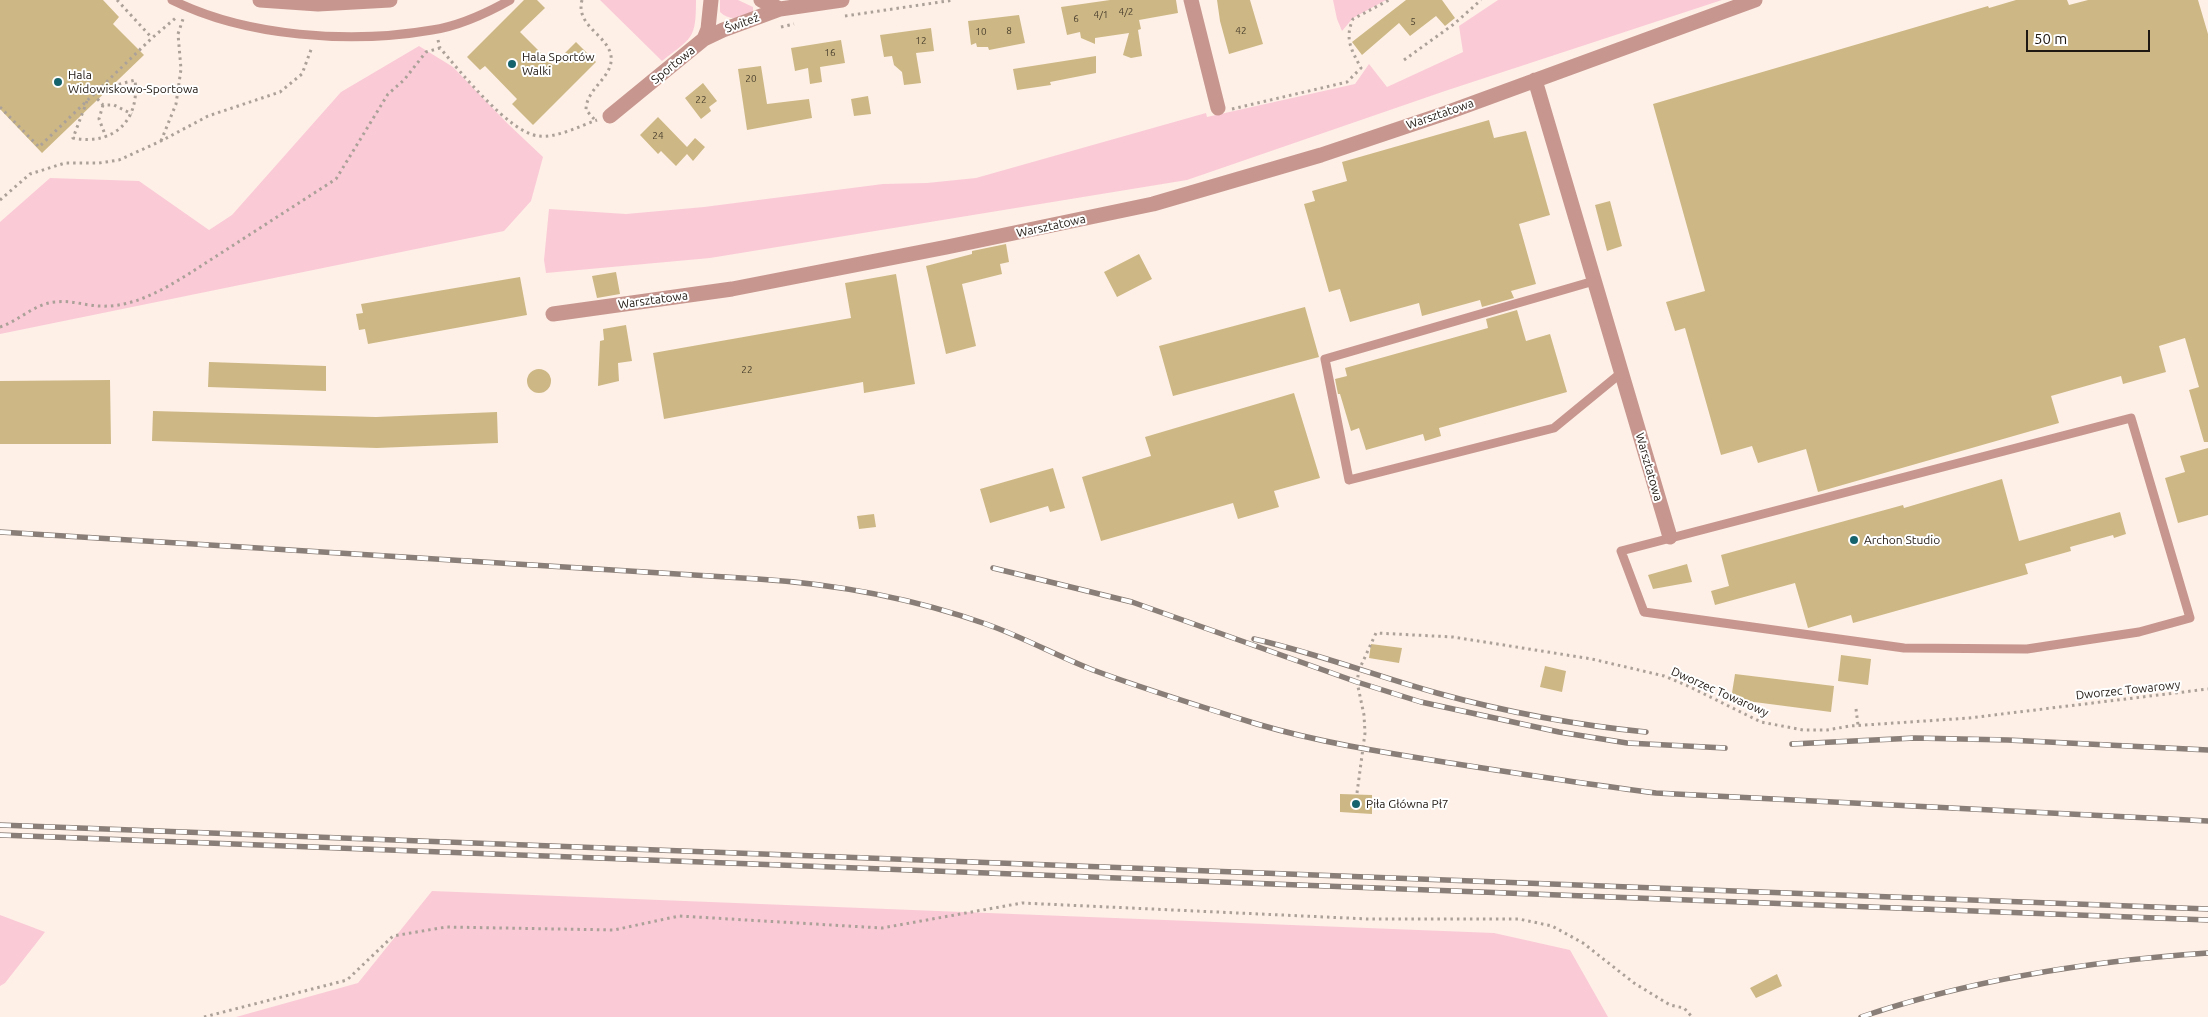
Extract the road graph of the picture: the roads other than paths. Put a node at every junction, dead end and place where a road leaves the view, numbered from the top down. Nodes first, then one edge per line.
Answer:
1 (172, 0) edge
2 (194, 0) edge
3 (260, 0) edge
4 (390, 0) edge
5 (510, 0) edge
6 (711, 0) edge
7 (761, 0) edge
8 (842, 0) edge
9 (1191, 0) edge
10 (1755, 0) edge
11 (187, 8) junction
12 (780, 9) junction
13 (704, 40) junction
14 (1535, 80) junction
15 (1218, 108) road end
16 (603, 118) road end
17 (1594, 281) junction
18 (553, 314) dead end
19 (1621, 372) junction
20 (1670, 538) junction

1 - 11 lane
2 - 11 lane
3 - 4 street
5 - 11 lane
6 - 13 street, Sportowa
7 - 12 street, Świteź
8 - 12 street, Świteź
9 - 15 street
10 - 14 street, Warsztatowa
12 - 13 street, Świteź
13 - 16 street, Sportowa
14 - 17 street, Warsztatowa
14 - 18 street, Warsztatowa
17 - 19 street, Warsztatowa
17 - 19 lane
19 - 20 street, Warsztatowa
20 - 20 lane

